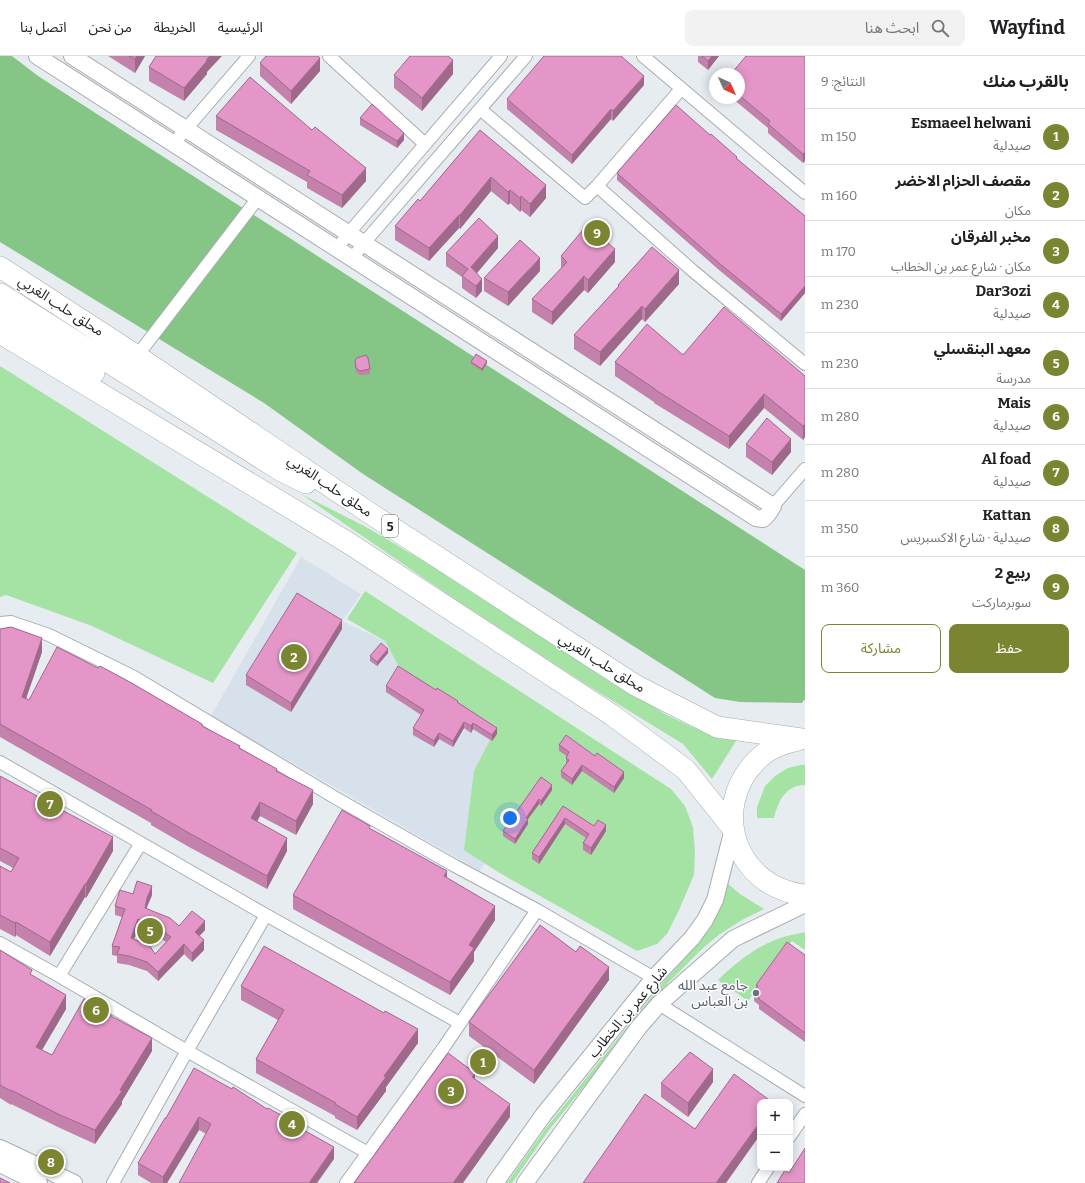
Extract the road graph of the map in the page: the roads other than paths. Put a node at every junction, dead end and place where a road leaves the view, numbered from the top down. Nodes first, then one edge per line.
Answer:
1 (37, 56) edge
2 (72, 56) edge
3 (249, 56) edge
4 (329, 56) edge
5 (501, 56) edge
6 (526, 56) edge
7 (643, 56) edge
8 (681, 89) junction
9 (480, 109) junction
10 (185, 129) junction
11 (173, 144) junction
12 (425, 144) junction
13 (596, 186) junction
14 (805, 193) edge
15 (258, 198) junction
16 (348, 234) junction
17 (364, 244) junction
18 (337, 249) junction
19 (352, 259) junction
20 (0, 267) edge
21 (0, 294) edge
22 (0, 313) edge
23 (0, 333) edge
24 (137, 356) junction
25 (805, 364) edge
26 (805, 469) edge
27 (773, 506) junction
28 (368, 512) junction
29 (347, 542) junction
30 (0, 623) edge
31 (804, 738) edge
32 (0, 762) edge
33 (733, 829) junction
34 (141, 843) junction
35 (805, 895) edge
36 (805, 904) edge
37 (537, 910) junction
38 (266, 915) junction
39 (0, 943) edge
40 (59, 976) junction
41 (654, 978) junction
42 (659, 1004) junction
43 (460, 1023) junction
44 (187, 1051) junction
45 (805, 1096) edge
46 (805, 1114) edge
47 (791, 1135) edge
48 (0, 1148) edge
49 (368, 1153) junction
50 (0, 1164) edge
51 (766, 1171) edge
52 (39, 1183) edge
53 (74, 1183) edge
54 (113, 1183) edge
55 (346, 1183) edge
56 (496, 1183) edge
57 (525, 1183) edge
58 (758, 1183) edge

1 - 11 street
2 - 10 street
3 - 10 street
4 - 12 street
5 - 12 street
6 - 9 street
7 - 8 street
8 - 13 street
8 - 14 street
9 - 13 street
9 - 17 street
10 - 11 street
10 - 16 street
11 - 15 street
12 - 16 street
13 - 25 street
15 - 18 street
15 - 24 street
16 - 17 street
16 - 18 street
17 - 19 street
17 - 27 street
18 - 19 street
19 - 27 street
20 - 24 highway, محلق حلب الغربي / 5
21 - 28 highway
22 - 29 highway
23 - 29 highway
24 - 28 highway, محلق حلب الغربي / 5
26 - 27 street
28 - 31 highway, محلق حلب الغربي / 5
29 - 33 highway
30 - 37 street
31 - 33 highway
32 - 34 street
33 - 35 highway
33 - 41 street, شارع عمر بن الخطاب
34 - 38 street
34 - 40 street
36 - 42 street, شارع عمر بن الخطاب
37 - 41 street
37 - 43 street
38 - 43 street
38 - 44 street
39 - 40 street
40 - 44 street
41 - 56 street, شارع عمر بن الخطاب
42 - 45 street
42 - 57 street, شارع عمر بن الخطاب
43 - 49 street
44 - 49 street
44 - 54 street
46 - 47 street
48 - 53 street
49 - 55 street
50 - 52 street
51 - 58 street

